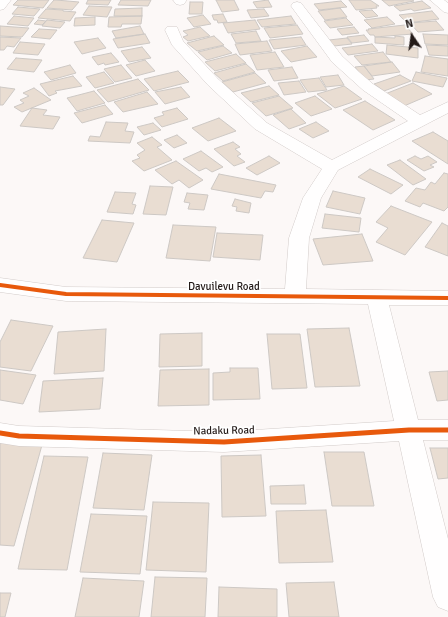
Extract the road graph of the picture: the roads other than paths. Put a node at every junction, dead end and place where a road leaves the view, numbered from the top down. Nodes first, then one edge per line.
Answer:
1 (5, 0) edge
2 (436, 0) edge
3 (0, 6) edge
4 (297, 6) dead end
5 (448, 9) edge
6 (172, 30) dead end
7 (448, 107) edge
8 (419, 122) junction
9 (332, 167) junction
10 (0, 285) edge
11 (295, 296) junction
12 (377, 298) junction
13 (448, 298) edge
14 (409, 430) junction
15 (448, 430) edge
16 (0, 433) edge
17 (448, 597) edge

1 - 3 street
2 - 5 street
4 - 8 street
6 - 9 street
7 - 8 street
8 - 9 street
9 - 11 street
10 - 11 street, Davuilevu Road
11 - 12 street, Davuilevu Road
12 - 13 street, Davuilevu Road
12 - 14 street
14 - 15 street, Nadaku Road
14 - 16 street, Nadaku Road
14 - 17 street

